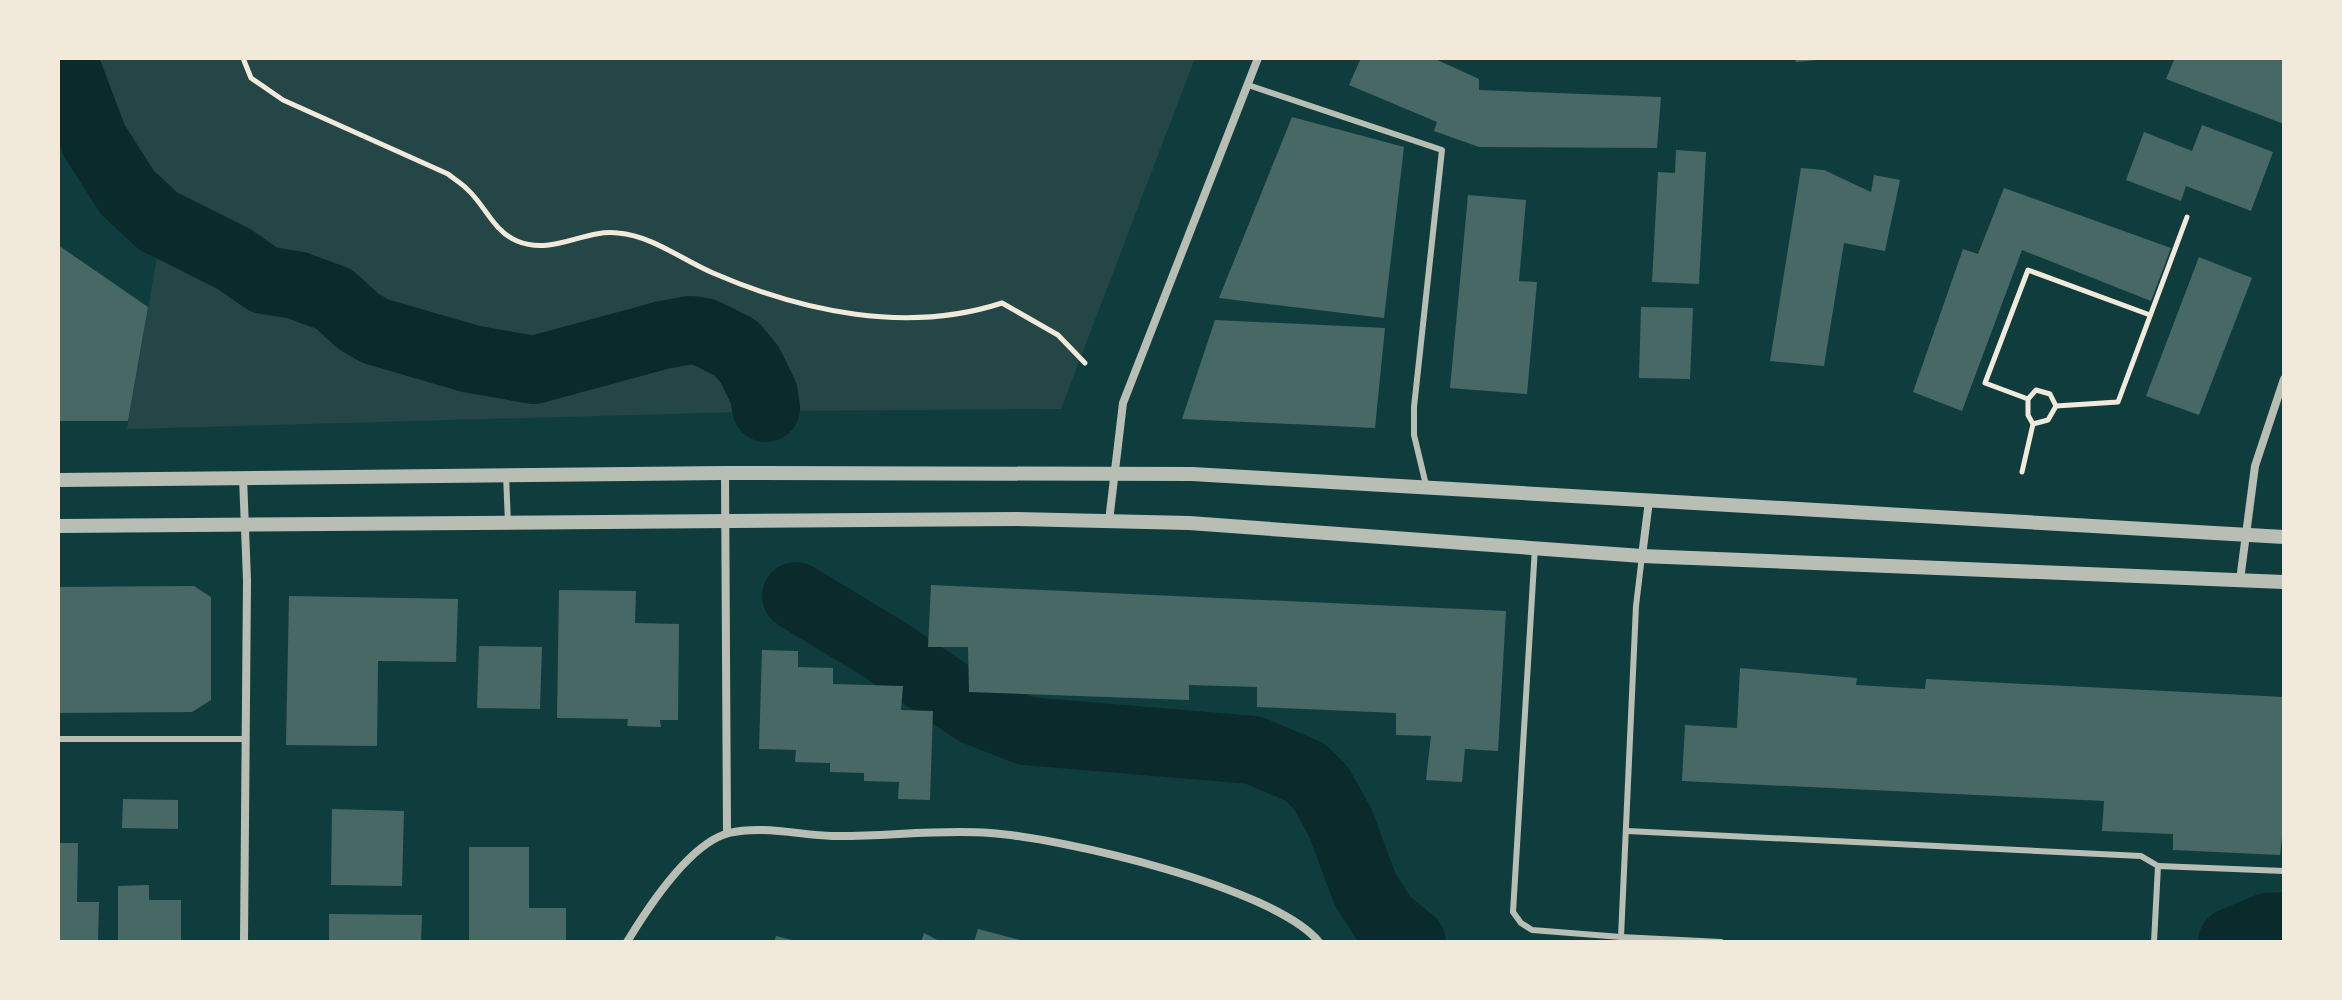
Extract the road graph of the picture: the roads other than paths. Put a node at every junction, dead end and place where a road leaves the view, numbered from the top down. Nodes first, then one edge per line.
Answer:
1 (1258, 58) edge
2 (1248, 85) junction
3 (2284, 379) edge
4 (1113, 472) junction
5 (725, 473) junction
6 (506, 475) junction
7 (243, 477) junction
8 (58, 480) edge
9 (1427, 488) junction
10 (1649, 501) junction
11 (725, 520) junction
12 (1109, 521) junction
13 (508, 523) junction
14 (243, 525) junction
15 (58, 526) edge
16 (2245, 535) junction
17 (2284, 537) edge
18 (1535, 547) junction
19 (1642, 556) junction
20 (2240, 580) junction
21 (2284, 582) edge
22 (58, 739) edge
23 (246, 739) junction
24 (1627, 831) junction
25 (727, 833) junction
26 (2158, 866) junction
27 (2284, 871) edge
28 (1621, 937) junction
29 (244, 942) edge
30 (627, 942) edge
31 (1319, 942) edge
32 (1721, 942) edge
33 (2154, 942) edge

1 - 2 street
2 - 4 street
2 - 9 lane
3 - 16 street
4 - 5 street
4 - 9 street
4 - 12 street
5 - 6 street
5 - 11 street
6 - 7 street
6 - 13 lane
7 - 8 street
7 - 14 street
9 - 10 street
10 - 16 street
10 - 19 street
11 - 12 street
11 - 13 street
11 - 25 street
12 - 18 street
13 - 14 street
14 - 15 street
14 - 23 street
16 - 17 street
16 - 20 street
18 - 19 street
18 - 28 lane
19 - 20 street
19 - 24 lane
20 - 21 street
22 - 23 lane
23 - 29 street
24 - 26 lane
24 - 28 lane
25 - 30 street
25 - 31 street
26 - 27 lane
26 - 33 lane
28 - 32 lane

